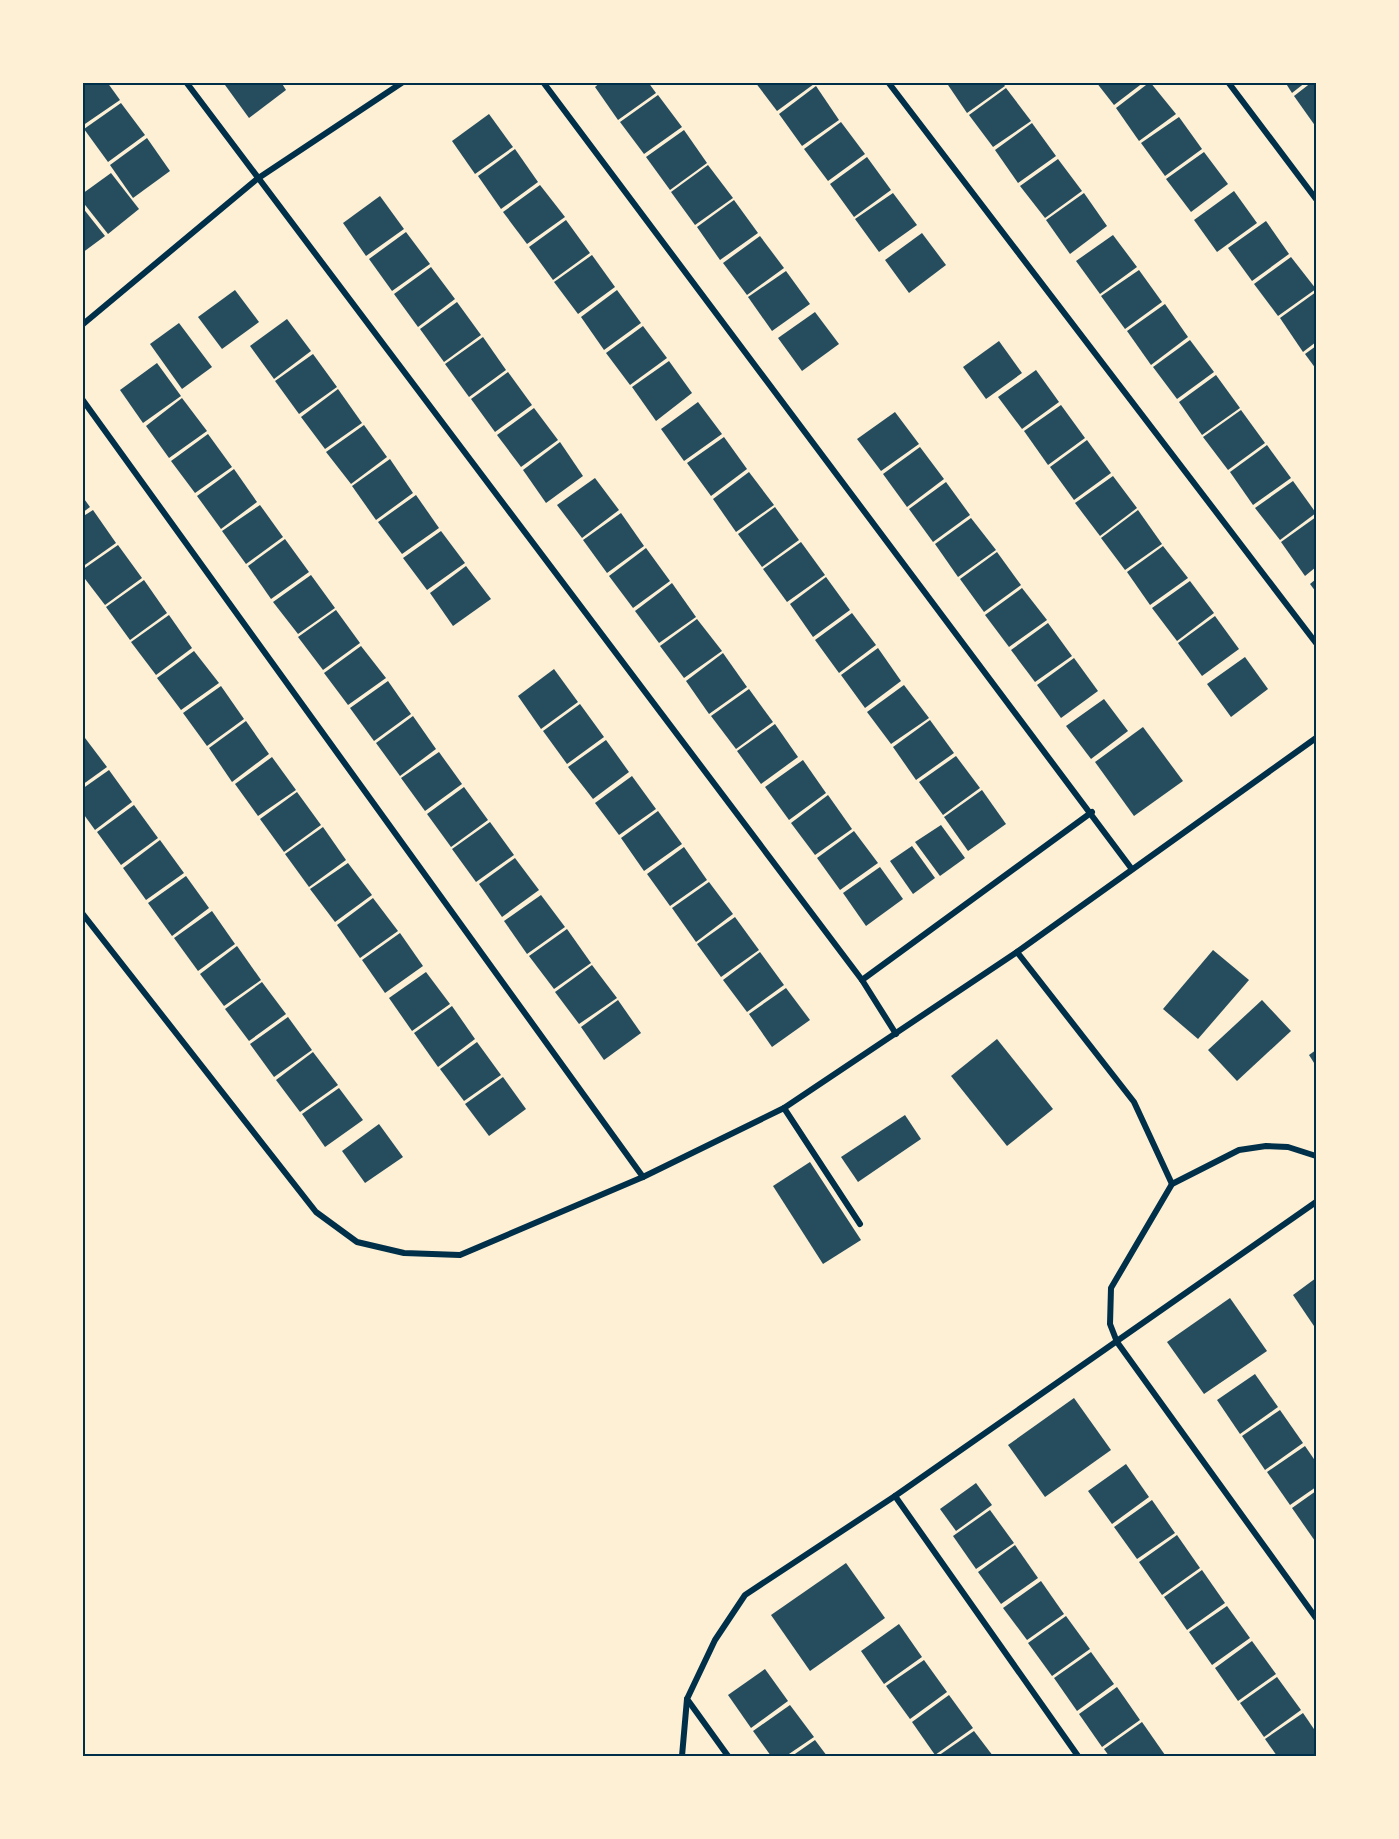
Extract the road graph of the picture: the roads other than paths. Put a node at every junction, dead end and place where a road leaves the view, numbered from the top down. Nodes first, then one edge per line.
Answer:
1 (186, 82) edge
2 (403, 82) edge
3 (543, 82) edge
4 (888, 82) edge
5 (1228, 82) edge
6 (257, 179) junction
7 (1317, 199) edge
8 (82, 325) edge
9 (82, 399) edge
10 (1317, 643) edge
11 (1317, 738) edge
12 (1092, 812) junction
13 (1131, 868) junction
14 (82, 913) edge
15 (1017, 952) junction
16 (862, 980) junction
17 (896, 1034) junction
18 (784, 1108) junction
19 (1317, 1156) edge
20 (643, 1177) junction
21 (1172, 1184) junction
22 (1317, 1202) edge
23 (860, 1224) dead end
24 (1117, 1342) junction
25 (895, 1496) junction
26 (1317, 1618) edge
27 (687, 1699) junction
28 (682, 1756) edge
29 (728, 1756) edge
30 (1078, 1756) edge

1 - 6 street
2 - 6 street
3 - 12 street
4 - 10 street
5 - 7 street
6 - 8 street
6 - 16 street
9 - 20 street
11 - 13 street
12 - 13 street
12 - 16 street
13 - 15 street
14 - 20 street
15 - 17 street
15 - 21 street
16 - 17 street
17 - 18 street
18 - 20 street
18 - 23 street
19 - 21 street
21 - 24 street
22 - 24 street
24 - 25 street
24 - 26 street
25 - 27 street
25 - 30 street
27 - 28 street
27 - 29 street

